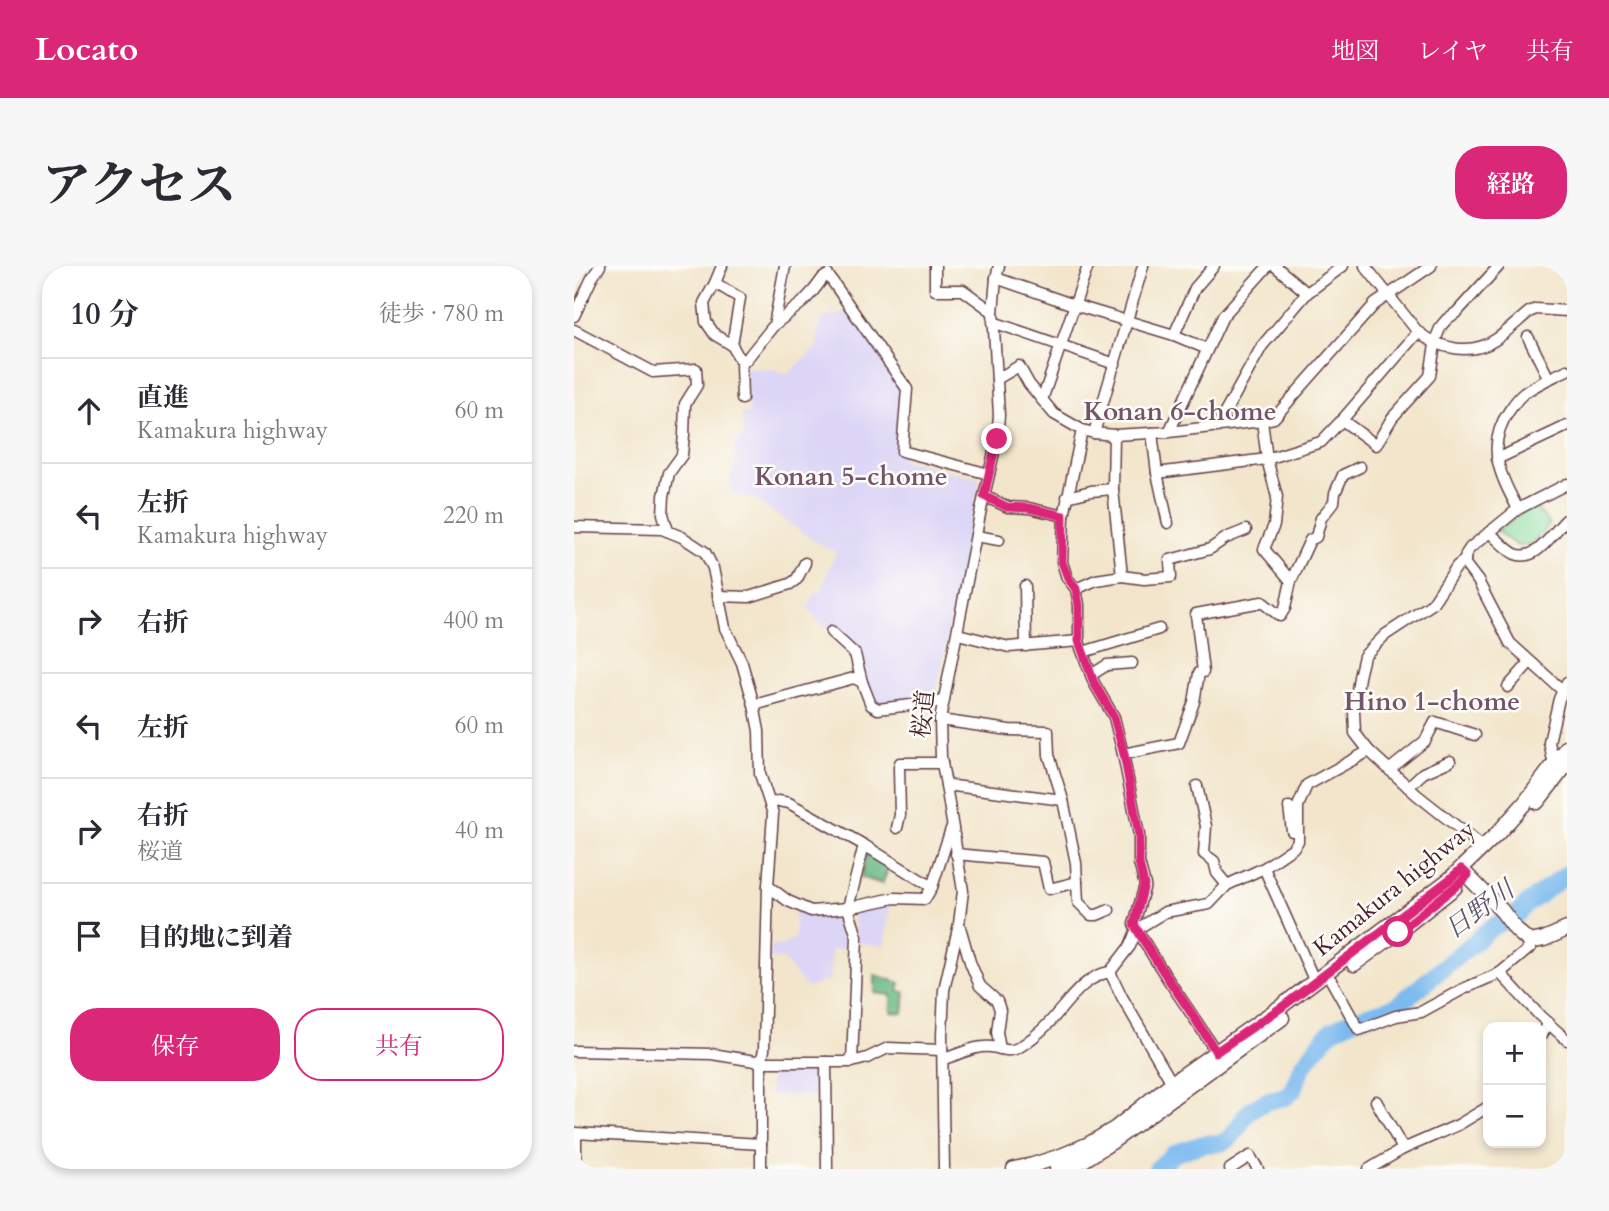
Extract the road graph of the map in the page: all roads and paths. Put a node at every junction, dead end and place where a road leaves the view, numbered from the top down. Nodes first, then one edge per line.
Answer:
1 (600, 266) edge
2 (722, 266) edge
3 (785, 266) edge
4 (935, 266) edge
5 (999, 266) edge
6 (1088, 266) edge
7 (1143, 266) edge
8 (1214, 266) edge
9 (1268, 266) edge
10 (1275, 266) edge
11 (1343, 266) edge
12 (1365, 266) edge
13 (1431, 266) edge
14 (1499, 266) edge
15 (996, 278) junction
16 (715, 283) junction
17 (1307, 293) junction
18 (1388, 295) junction
19 (1074, 305) junction
20 (1567, 311) edge
21 (574, 316) edge
22 (993, 317) junction
23 (1127, 321) junction
24 (774, 326) junction
25 (574, 331) edge
26 (1418, 332) junction
27 (1174, 335) junction
28 (1528, 337) dead end
29 (1436, 343) junction
30 (732, 345) junction
31 (1060, 345) junction
32 (1207, 349) junction
33 (741, 362) junction
34 (1115, 364) junction
35 (1567, 370) edge
36 (997, 379) junction
37 (1549, 379) junction
38 (741, 399) dead end
39 (1042, 400) junction
40 (1342, 420) junction
41 (1262, 421) junction
42 (1567, 426) edge
43 (1217, 427) junction
44 (1082, 430) junction
45 (1169, 432) junction
46 (1094, 433) junction
47 (1152, 433) junction
48 (1114, 435) junction
49 (1267, 459) junction
50 (1497, 459) junction
51 (1360, 467) dead end
52 (1157, 473) junction
53 (989, 474) junction
54 (1567, 484) edge
55 (1113, 489) junction
56 (984, 496) junction
57 (1067, 496) junction
58 (1518, 509) junction
59 (1063, 516) junction
60 (1567, 519) edge
61 (1168, 523) dead end
62 (574, 527) edge
63 (1246, 530) dead end
64 (668, 531) junction
65 (1489, 532) junction
66 (976, 536) junction
67 (999, 540) dead end
68 (1465, 560) junction
69 (805, 563) dead end
70 (1122, 576) junction
71 (1291, 581) junction
72 (1025, 586) dead end
73 (1076, 589) junction
74 (718, 596) junction
75 (1159, 629) dead end
76 (831, 632) dead end
77 (957, 634) junction
78 (1079, 641) junction
79 (1026, 646) junction
80 (1083, 652) junction
81 (1530, 662) junction
82 (1132, 663) dead end
83 (1091, 675) junction
84 (862, 682) junction
85 (1565, 686) edge
86 (1508, 687) dead end
87 (944, 701) junction
88 (754, 705) junction
89 (940, 720) junction
90 (1475, 735) dead end
91 (1567, 747) edge
92 (1369, 751) junction
93 (1124, 754) junction
94 (1450, 761) dead end
95 (942, 763) junction
96 (1560, 764) edge
97 (1389, 770) junction
98 (946, 785) junction
99 (1197, 786) dead end
100 (1408, 787) junction
101 (1063, 800) junction
102 (770, 804) junction
103 (1289, 807) dead end
104 (952, 826) junction
105 (897, 828) dead end
106 (864, 845) junction
107 (1483, 847) junction
108 (1293, 848) junction
109 (956, 854) junction
110 (1264, 868) junction
111 (1464, 872) junction
112 (1077, 882) junction
113 (1227, 885) junction
114 (768, 886) junction
115 (932, 887) junction
116 (848, 908) junction
117 (1109, 910) dead end
118 (959, 924) junction
119 (1137, 929) junction
120 (1567, 929) edge
121 (1530, 942) junction
122 (1110, 972) junction
123 (1500, 973) junction
124 (1331, 980) junction
125 (1315, 982) junction
126 (1029, 1022) dead end
127 (1549, 1023) junction
128 (1546, 1028) edge
129 (1037, 1032) junction
130 (1567, 1040) edge
131 (1000, 1049) junction
132 (574, 1051) edge
133 (1216, 1052) junction
134 (943, 1054) junction
135 (761, 1062) junction
136 (826, 1062) junction
137 (852, 1062) junction
138 (1172, 1083) junction
139 (1376, 1101) dead end
140 (1483, 1110) edge
141 (761, 1144) junction
142 (1403, 1149) junction
143 (1086, 1164) edge
144 (576, 1169) edge
145 (761, 1169) edge
146 (827, 1169) edge
147 (944, 1169) edge
148 (1018, 1169) edge
149 (1057, 1169) edge
150 (1230, 1169) edge
151 (1258, 1169) edge
152 (1369, 1169) edge

1 - 21 street
2 - 16 street
3 - 24 street
4 - 22 street
5 - 15 street, 桜道
6 - 19 street
7 - 23 street
8 - 27 street
9 - 32 street
10 - 17 street
11 - 17 street
12 - 18 street
13 - 18 street
14 - 29 street
15 - 19 street
15 - 22 street, 桜道
16 - 30 street
16 - 30 street
17 - 43 street
18 - 26 street
18 - 41 street
19 - 23 street
19 - 31 street
20 - 29 street
22 - 31 street
22 - 36 street, 桜道
23 - 27 street
23 - 34 street
24 - 33 street
24 - 53 street
25 - 64 street
26 - 29 street
26 - 40 street
27 - 32 street
28 - 37 street
29 - 40 street
30 - 33 street
31 - 34 street
31 - 39 street
32 - 45 street
33 - 38 street
34 - 46 street
35 - 37 street
36 - 39 street
36 - 53 street, 桜道
37 - 50 street
39 - 44 street
40 - 49 street
41 - 43 street
41 - 49 street
42 - 50 street
43 - 45 street
44 - 46 street
44 - 57 street
45 - 47 street
46 - 48 street
47 - 48 street
47 - 52 street
48 - 55 street
49 - 52 street
49 - 71 street
50 - 58 street
51 - 71 street
52 - 61 street
53 - 56 street, 桜道
54 - 58 street
55 - 57 street
55 - 70 street
56 - 59 street
56 - 66 street, 桜道
57 - 59 street
58 - 65 street
59 - 73 street
60 - 65 street
62 - 64 street
63 - 70 street
64 - 74 street
65 - 68 street
66 - 67 street
66 - 77 street, 桜道
68 - 81 street
68 - 92 street
69 - 74 street
70 - 73 street
71 - 93 street
72 - 79 street
73 - 78 street
74 - 88 street
75 - 80 street
76 - 84 street
77 - 79 street
77 - 87 street, 桜道
78 - 79 street
78 - 80 street
80 - 83 street
81 - 85 street
81 - 86 street
82 - 83 street
83 - 93 street
84 - 87 street
84 - 88 street
85 - 96 street
87 - 89 street, 桜道
88 - 102 street
89 - 95 street, 桜道
89 - 101 street
90 - 97 street
91 - 96 main road, Kamakura highway
92 - 97 street
92 - 108 street
93 - 119 street
94 - 100 street
95 - 98 street, 桜道
95 - 105 street
96 - 107 main road, Kamakura highway
96 - 111 main road, Kamakura highway
97 - 100 street
98 - 101 street
98 - 104 street, 桜道
99 - 113 street
100 - 107 street
101 - 112 street
102 - 106 street
102 - 114 street
103 - 108 street
104 - 109 street, 桜道
104 - 115 street
106 - 115 street
106 - 116 street
107 - 111 main road, Kamakura highway
108 - 110 street
109 - 112 street
109 - 118 street, 桜道
110 - 113 street
110 - 125 street
111 - 121 main road
111 - 124 main road, Kamakura highway
111 - 125 main road, Kamakura highway
112 - 117 street
113 - 119 street
114 - 116 street
114 - 135 street
115 - 116 street
116 - 137 street
118 - 131 street
118 - 134 street, 桜道
119 - 122 street
119 - 133 street
120 - 121 main road
121 - 123 street
122 - 129 street
122 - 138 street
123 - 124 street
123 - 127 street
124 - 143 main road, Kamakura highway
125 - 133 main road, Kamakura highway
126 - 129 street
127 - 128 street
127 - 130 street
129 - 131 street
131 - 134 street
132 - 135 street
133 - 138 main road, Kamakura highway
134 - 137 street
134 - 147 street, 桜道
135 - 136 street
135 - 141 street
136 - 137 street
136 - 146 street
138 - 148 main road, Kamakura highway
139 - 142 street
140 - 142 street
141 - 144 street
141 - 145 street
142 - 152 street
143 - 149 main road, Kamakura highway
150 - 151 street

